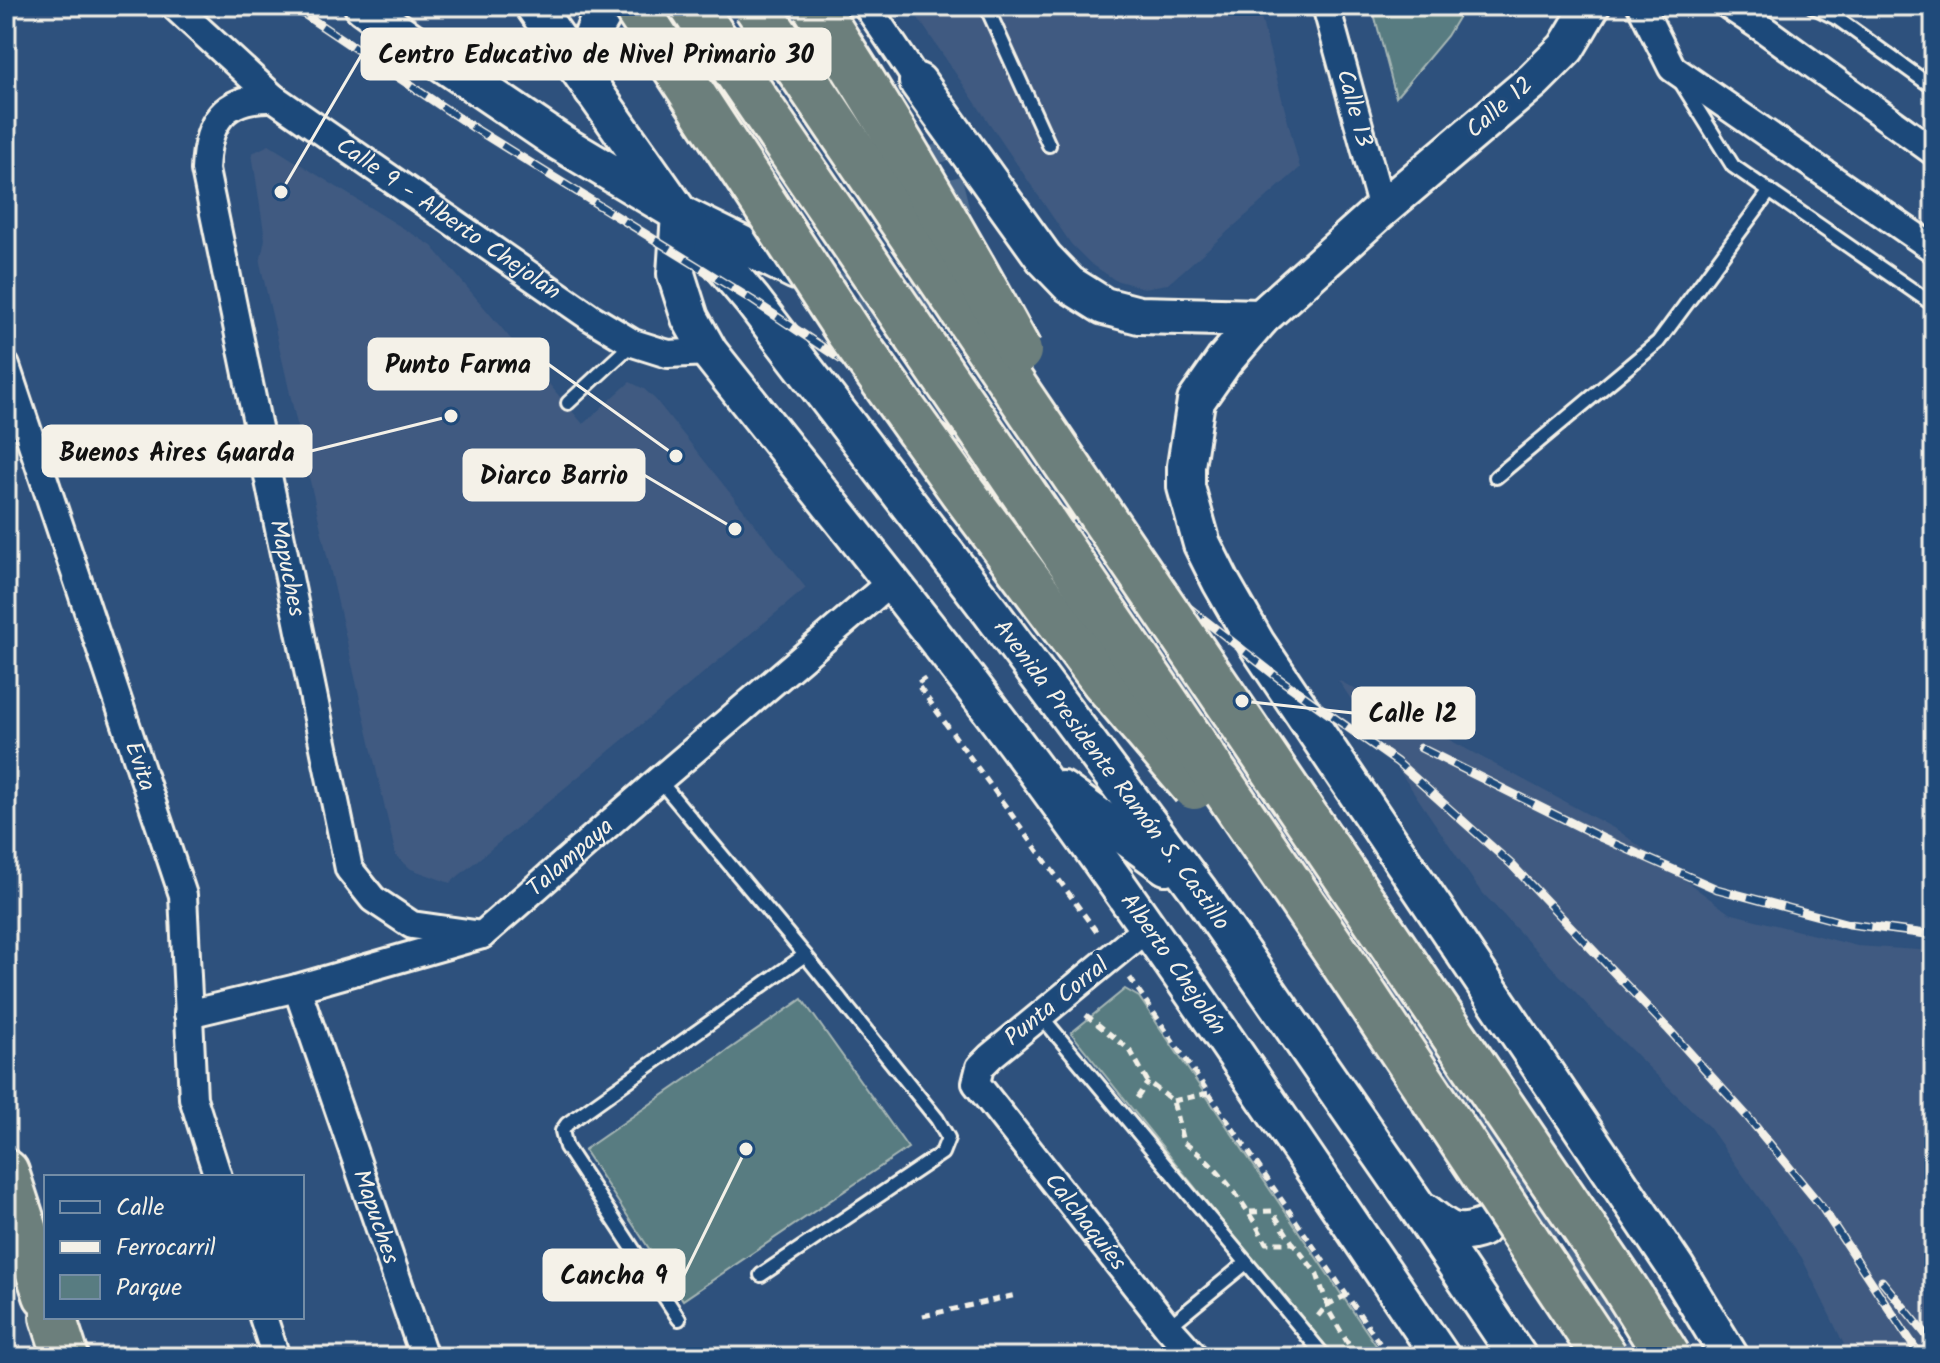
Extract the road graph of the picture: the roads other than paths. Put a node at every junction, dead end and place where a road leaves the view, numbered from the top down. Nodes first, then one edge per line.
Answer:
1 (174, 6) edge
2 (363, 6) edge
3 (534, 6) edge
4 (609, 6) edge
5 (635, 6) edge
6 (692, 6) edge
7 (756, 6) edge
8 (815, 6) edge
9 (867, 6) edge
10 (986, 6) edge
11 (1326, 6) edge
12 (1591, 6) edge
13 (1641, 6) edge
14 (1729, 6) edge
15 (1812, 6) edge
16 (1672, 68) junction
17 (918, 82) junction
18 (1934, 88) edge
19 (593, 92) junction
20 (274, 98) junction
21 (934, 145) tunnel mouth
22 (1049, 145) dead end
23 (1934, 152) edge
24 (1770, 191) junction
25 (1382, 209) junction
26 (680, 214) junction
27 (1934, 249) edge
28 (796, 271) tunnel mouth
29 (1934, 305) edge
30 (1261, 318) junction
31 (633, 343) junction
32 (709, 352) junction
33 (6, 366) edge
34 (568, 403) dead end
35 (1496, 477) dead end
36 (891, 582) junction
37 (1147, 585) junction
38 (1035, 770) junction
39 (659, 780) junction
40 (1198, 890) junction
41 (1148, 927) junction
42 (482, 935) junction
43 (805, 955) junction
44 (1340, 958) junction
45 (297, 988) junction
46 (188, 1014) junction
47 (1041, 1016) junction
48 (976, 1083) joint
49 (6, 1172) edge
50 (217, 1175) edge
51 (1418, 1208) junction
52 (1482, 1228) dead end
53 (1246, 1263) junction
54 (761, 1275) dead end
55 (44, 1289) edge
56 (54, 1319) edge
57 (264, 1319) edge
58 (679, 1319) dead end
59 (1168, 1327) junction
60 (66, 1357) edge
61 (276, 1357) edge
62 (424, 1357) edge
63 (1195, 1357) edge
64 (1325, 1357) edge
65 (1441, 1357) edge
66 (1518, 1357) edge
67 (1605, 1357) edge
68 (1668, 1357) edge
69 (1730, 1357) edge

1 - 20 street, Calle 9 - Alberto Chejolán
2 - 26 main road
3 - 19 main road, Avenida Presidente Ramón S. Castillo
4 - 19 main road
5 - 44 highway, bridge
6 - 44 highway, bridge
7 - 37 highway, bridge
8 - 37 highway, bridge
9 - 17 street
10 - 22 lane
11 - 25 street, Calle 13
12 - 25 main road, Calle 12
13 - 16 street
14 - 23 street
15 - 18 lane
16 - 24 lane
16 - 27 street
17 - 21 main road
17 - 30 main road
19 - 26 main road, Avenida Presidente Ramón S. Castillo
20 - 31 street, Calle 9 - Alberto Chejolán
20 - 42 street, Mapuches
24 - 29 lane
24 - 35 lane
25 - 30 main road, Calle 12
26 - 28 main road
26 - 32 main road
26 - 40 main road, Avenida Presidente Ramón S. Castillo
30 - 69 main road, Calle 12
31 - 32 street, Calle 9 - Alberto Chejolán
31 - 34 lane
32 - 36 main road
33 - 46 street, Evita
36 - 38 main road, Alberto Chejolán
36 - 39 street, Talampaya
37 - 68 highway, bridge
38 - 40 main road
38 - 41 main road, Alberto Chejolán
39 - 42 street, Talampaya
39 - 43 lane
40 - 51 main road, Avenida Presidente Ramón S. Castillo
41 - 47 street, Punta Corral
41 - 65 main road, Alberto Chejolán
42 - 45 street, Talampaya
43 - 54 lane
43 - 58 lane
44 - 67 highway, bridge
45 - 46 street, Talampaya
45 - 62 street, Mapuches
46 - 50 street, Evita
47 - 48 street, Punta Corral
47 - 53 lane
48 - 59 street, Calchaquíes
49 - 55 highway
51 - 52 main road
51 - 66 main road, Avenida Presidente Ramón S. Castillo
53 - 59 lane
53 - 64 lane
56 - 60 highway
57 - 61 street
59 - 63 street, Calchaquíes

